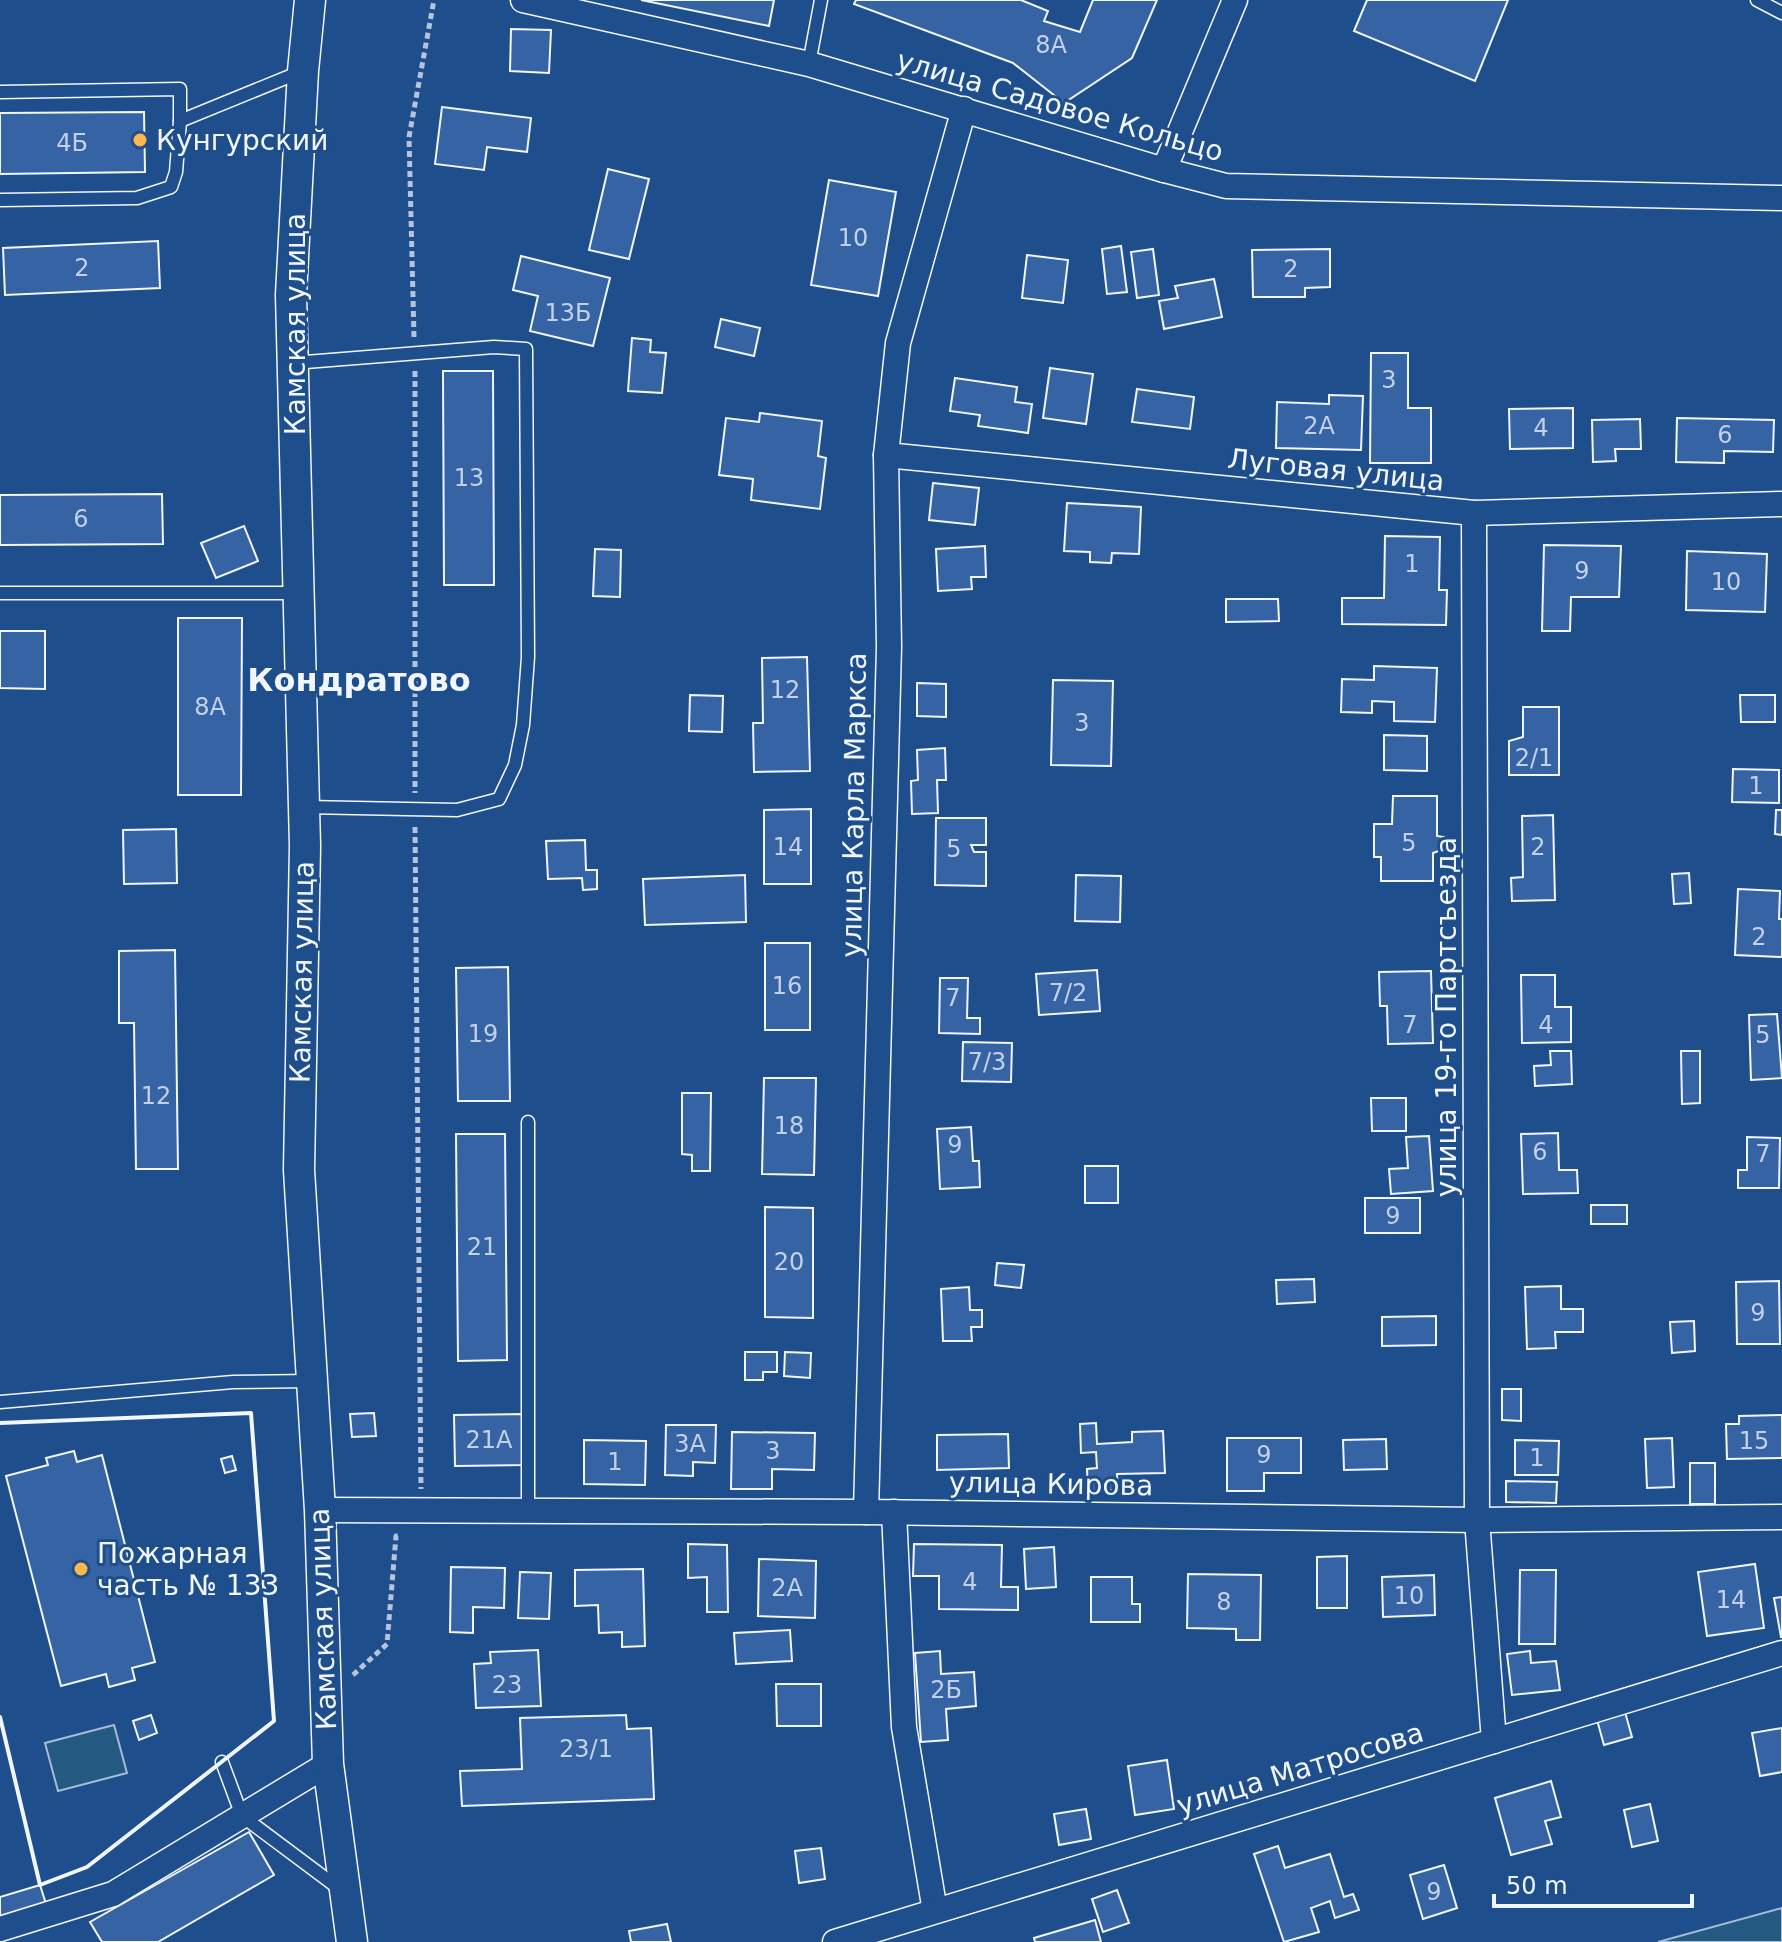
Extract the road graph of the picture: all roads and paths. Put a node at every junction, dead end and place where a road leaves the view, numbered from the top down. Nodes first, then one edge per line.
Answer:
1 (310, 0) edge
2 (434, 0) edge
3 (523, 0) edge
4 (821, 0) edge
5 (1235, 0) edge
6 (1757, 0) edge
7 (1782, 13) edge
8 (809, 64) junction
9 (303, 71) junction
10 (0, 92) edge
11 (964, 109) junction
12 (180, 121) junction
13 (1164, 170) junction
14 (1782, 198) edge
15 (0, 200) edge
16 (415, 353) junction
17 (293, 363) junction
18 (886, 455) junction
19 (1782, 504) edge
20 (1474, 513) junction
21 (0, 593) edge
22 (298, 593) junction
23 (304, 807) junction
24 (415, 809) junction
25 (528, 1122) dead end
26 (312, 1381) junction
27 (0, 1402) edge
28 (320, 1510) junction
29 (421, 1510) junction
30 (528, 1511) junction
31 (866, 1512) junction
32 (894, 1512) junction
33 (1782, 1517) edge
34 (1477, 1520) junction
35 (411, 1536) dead end
36 (1782, 1653) edge
37 (326, 1699) junction
38 (1494, 1741) junction
39 (222, 1762) dead end
40 (328, 1764) junction
41 (242, 1816) junction
42 (343, 1892) junction
43 (935, 1911) junction
44 (0, 1929) edge
45 (352, 1942) edge
46 (835, 1942) edge

1 - 9 street, Камская улица
2 - 16 path
3 - 8 street, улица Садовое Кольцо
4 - 8 lane
5 - 13 street
6 - 7 lane
8 - 11 street, улица Садовое Кольцо
9 - 12 lane
9 - 17 street, Камская улица
10 - 12 lane
11 - 13 street, улица Садовое Кольцо
11 - 18 street, улица Карла Маркса
12 - 15 lane
13 - 14 street, улица Садовое Кольцо
16 - 17 lane
16 - 24 path
16 - 24 lane
17 - 22 street, Камская улица
18 - 20 street, Луговая улица
18 - 31 street, улица Карла Маркса
19 - 20 street, Луговая улица
20 - 34 street, улица 19-го Партсъезда
21 - 22 lane
22 - 23 street, Камская улица
23 - 24 lane
23 - 26 street, Камская улица
24 - 29 path
25 - 30 lane
26 - 27 lane
26 - 28 street, Камская улица
28 - 29 street, улица Кирова
28 - 37 street, Камская улица
29 - 30 street, улица Кирова
30 - 31 street, улица Кирова
31 - 32 street, улица Кирова
32 - 34 street, улица Кирова
32 - 43 street
33 - 34 street, улица Кирова
34 - 38 street, улица 19-го Партсъезда
35 - 37 path
36 - 38 street, улица Матросова
37 - 40 street, Камская улица
38 - 43 street, улица Матросова
39 - 41 lane
40 - 41 street
40 - 42 street, Камская улица
41 - 42 lane
41 - 44 street
42 - 45 street, Камская улица
43 - 46 street, улица Матросова

